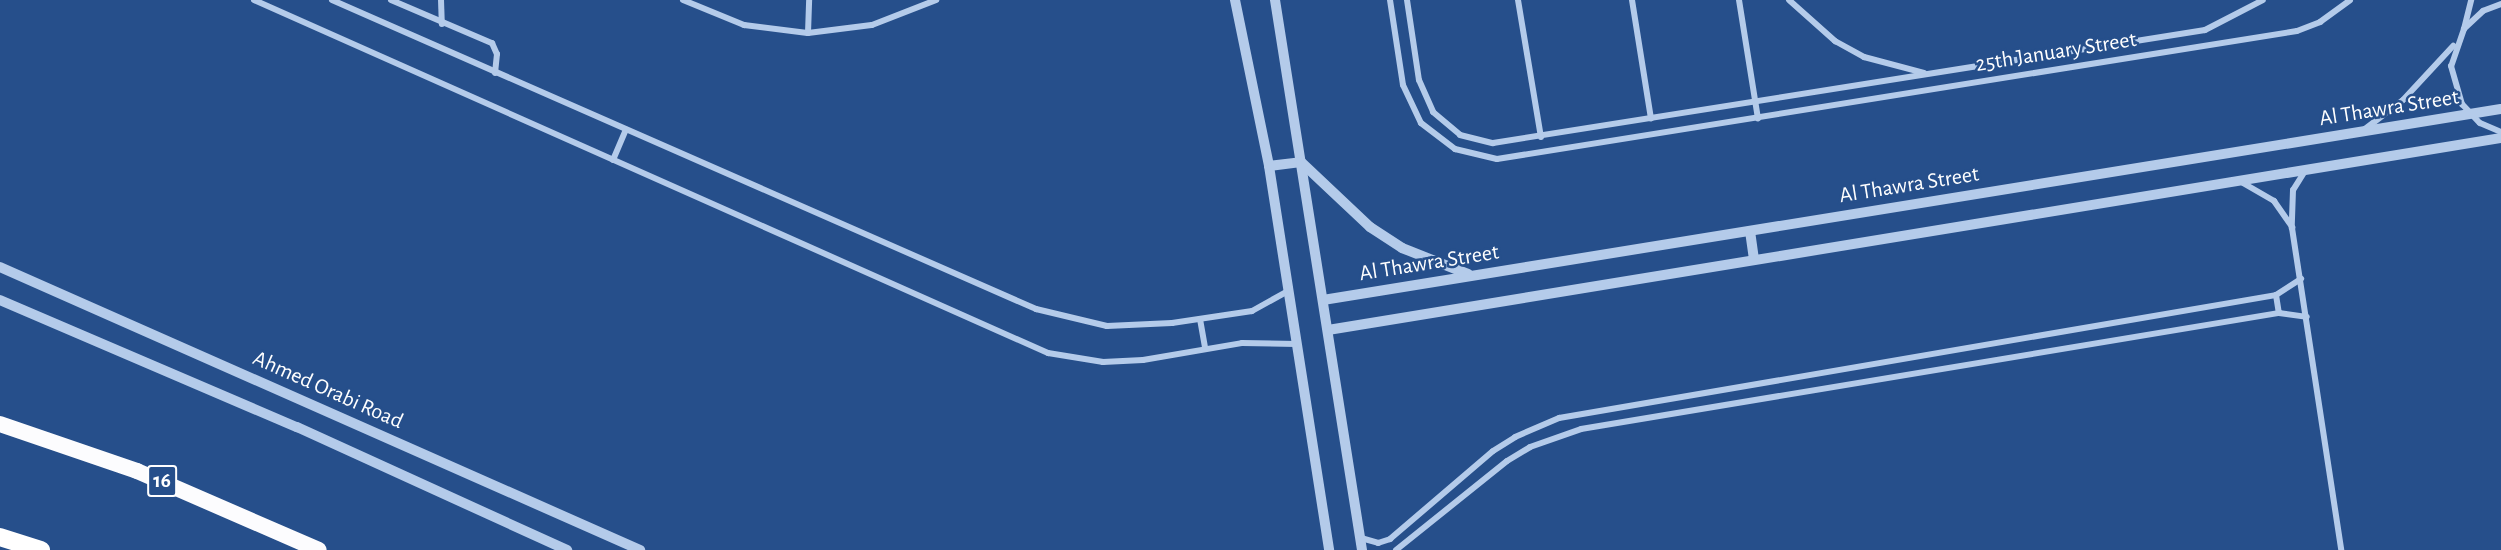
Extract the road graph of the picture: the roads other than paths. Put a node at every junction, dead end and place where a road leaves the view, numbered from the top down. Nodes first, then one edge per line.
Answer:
1 (254, 0) edge
2 (332, 0) edge
3 (391, 0) edge
4 (441, 0) edge
5 (682, 0) edge
6 (809, 0) edge
7 (936, 0) edge
8 (1235, 0) edge
9 (1275, 0) edge
10 (1390, 0) edge
11 (1407, 0) edge
12 (1518, 0) edge
13 (1632, 0) edge
14 (1739, 0) edge
15 (1789, 0) edge
16 (2263, 0) edge
17 (2350, 0) edge
18 (2471, 0) edge
19 (2501, 4) edge
20 (442, 24) junction
21 (2464, 29) junction
22 (808, 33) junction
23 (2457, 40) junction
24 (2072, 52) junction
25 (2075, 67) junction
26 (495, 73) junction
27 (1930, 74) junction
28 (1756, 102) junction
29 (2501, 109) edge
30 (2470, 114) junction
31 (1651, 118) junction
32 (1758, 118) junction
33 (626, 130) junction
34 (2360, 132) junction
35 (2501, 132) edge
36 (1541, 137) junction
37 (2501, 138) edge
38 (613, 160) junction
39 (1301, 162) junction
40 (1269, 166) junction
41 (2307, 169) junction
42 (2234, 181) junction
43 (2292, 228) junction
44 (1750, 231) junction
45 (1754, 260) junction
46 (0, 267) edge
47 (1471, 275) junction
48 (2301, 279) junction
49 (1288, 291) junction
50 (2276, 295) junction
51 (0, 300) edge
52 (1323, 300) junction
53 (2279, 313) junction
54 (2307, 317) junction
55 (1200, 318) junction
56 (1328, 330) junction
57 (1297, 344) junction
58 (1205, 348) junction
59 (0, 424) edge
60 (0, 537) edge
61 (1360, 537) junction
62 (41, 550) edge
63 (319, 550) edge
64 (567, 550) edge
65 (640, 550) edge
66 (1329, 550) edge
67 (1362, 550) edge
68 (1396, 550) edge
69 (2341, 550) edge

1 - 38 street
2 - 26 street
3 - 20 street
4 - 20 street
5 - 22 street
6 - 22 street
7 - 22 street
8 - 40 street
9 - 39 street
10 - 32 street, 25th January Street
11 - 36 street, 25th January Street
12 - 36 street
13 - 31 street
14 - 28 street
15 - 27 street
16 - 24 street, 25th January Street
17 - 25 street, 25th January Street
18 - 21 street
19 - 21 street
20 - 26 street
21 - 23 street
23 - 30 street
23 - 34 street
24 - 25 street
24 - 27 street, 25th January Street
25 - 32 street, 25th January Street
26 - 33 street
27 - 28 street, 25th January Street
28 - 31 street, 25th January Street
28 - 32 street
29 - 30 street, Al Thawra Street
30 - 34 street, Al Thawra Street
30 - 35 street
31 - 36 street, 25th January Street
33 - 38 street
33 - 55 street
34 - 44 street, Al Thawra Street
37 - 41 street, Al Thawra Street
38 - 58 street
39 - 40 street
39 - 47 street
39 - 52 street
40 - 49 street
41 - 42 street, Al Thawra Street
41 - 43 street
42 - 43 street
42 - 45 street, Al Thawra Street
43 - 48 street
44 - 45 street
44 - 47 street, Al Thawra Street
45 - 56 street, Al Thawra Street
46 - 65 street, Ahmed Orabi Road
47 - 52 street, Al Thawra Street
48 - 50 street
48 - 54 street
49 - 55 street
49 - 57 street
50 - 53 street
50 - 61 street
51 - 64 street, Ahmed Orabi Road
52 - 56 street
53 - 54 street
53 - 68 street
54 - 69 street
55 - 58 street
56 - 61 street
57 - 58 street
57 - 66 street
59 - 63 highway, 16
60 - 62 highway
61 - 67 street

